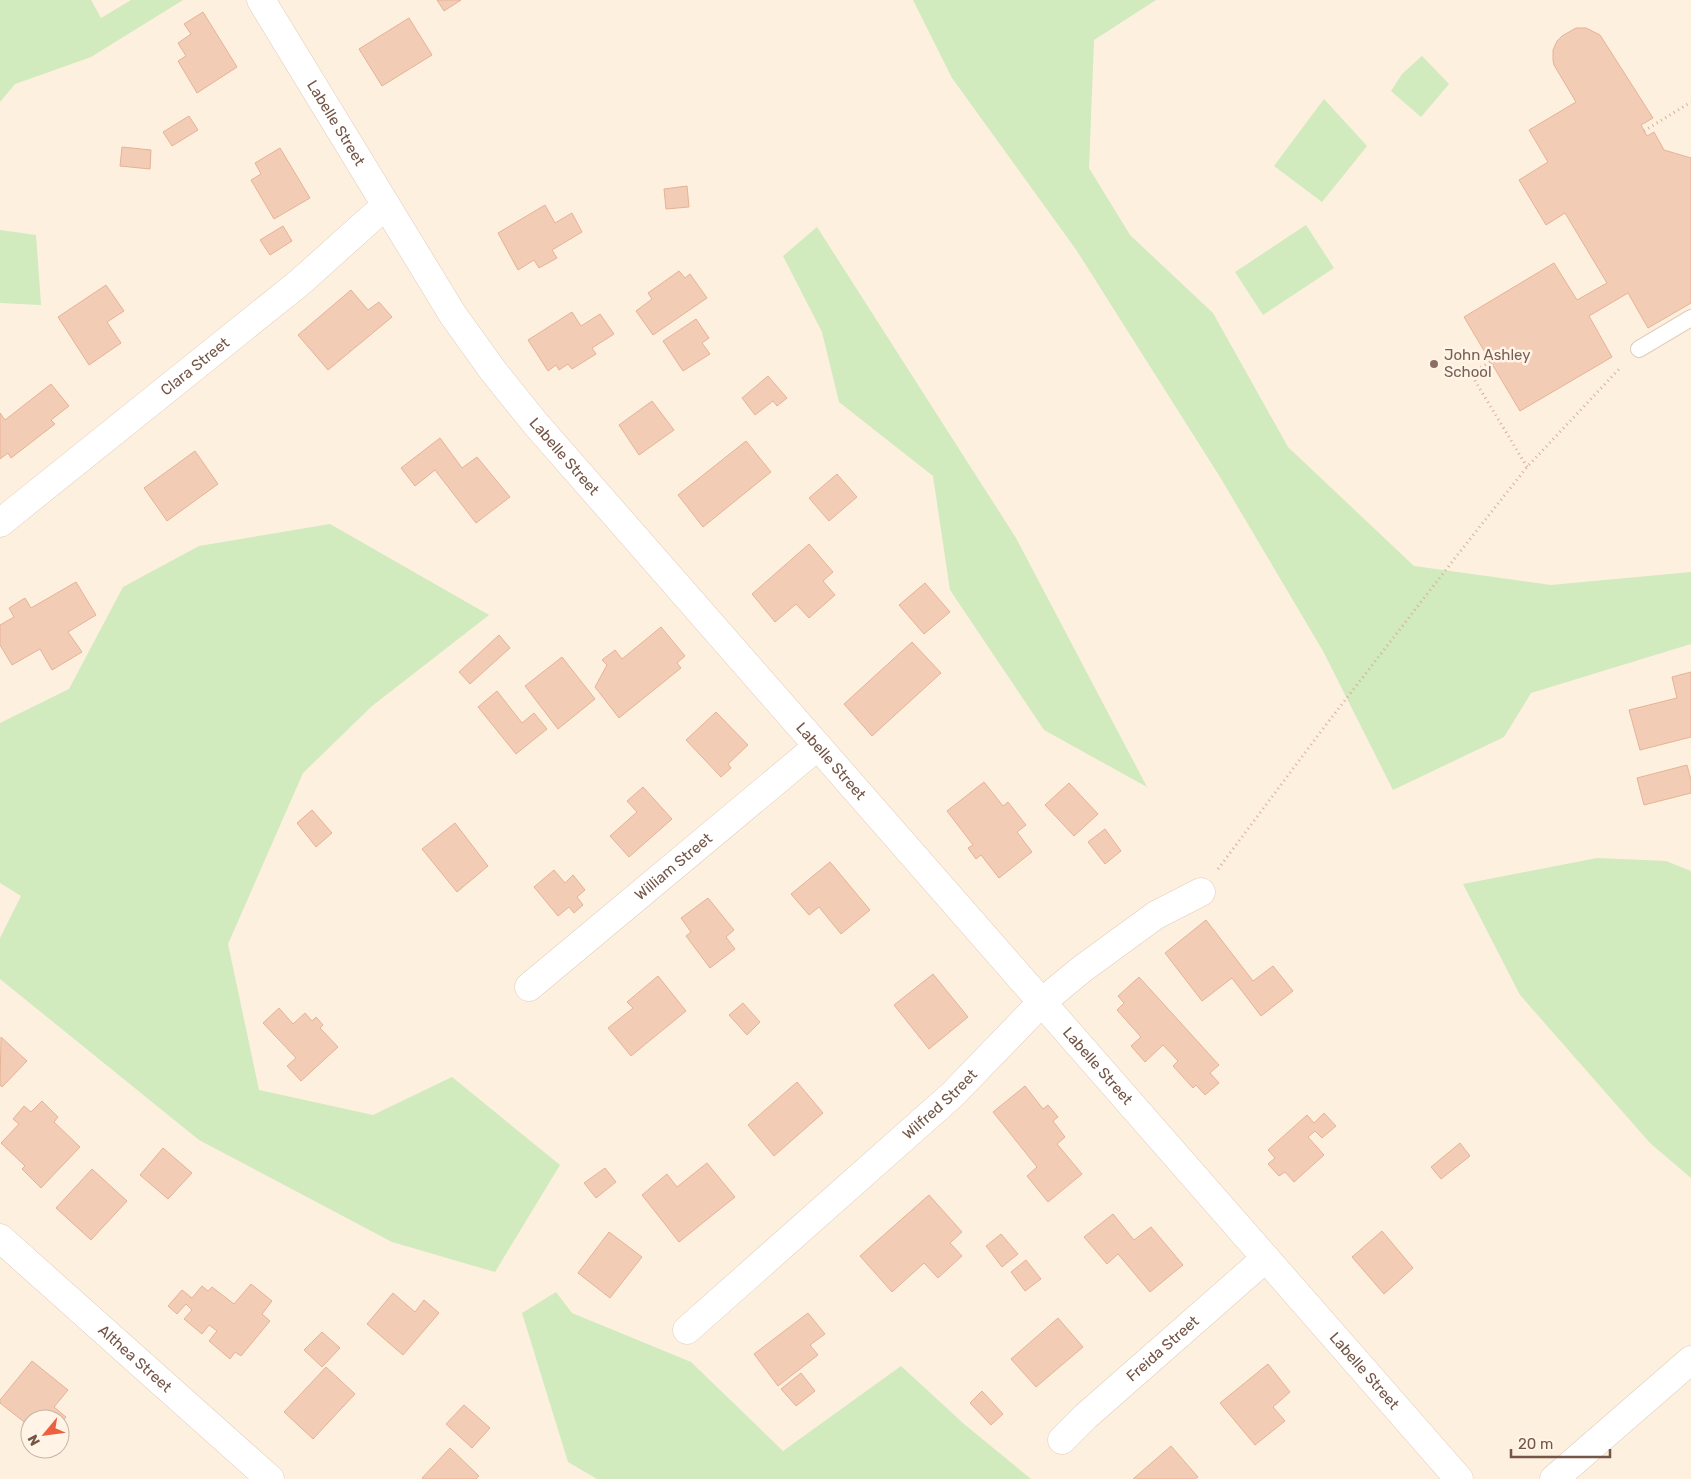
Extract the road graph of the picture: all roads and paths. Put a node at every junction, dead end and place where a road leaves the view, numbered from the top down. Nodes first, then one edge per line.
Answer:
1 (261, 0) edge
2 (1691, 102) edge
3 (1644, 131) dead end
4 (386, 205) junction
5 (1691, 318) edge
6 (1639, 349) joint
7 (1490, 362) dead end
8 (1527, 468) junction
9 (0, 523) edge
10 (818, 746) junction
11 (1201, 892) joint
12 (529, 987) dead end
13 (1042, 1002) junction
14 (0, 1238) edge
15 (1266, 1258) junction
16 (687, 1330) dead end
17 (1691, 1360) edge
18 (1062, 1440) dead end
19 (270, 1479) edge
20 (1459, 1479) edge
21 (1554, 1479) edge

1 - 4 street, Labelle Street
2 - 3 path
4 - 9 street, Clara Street
4 - 10 street, Labelle Street
5 - 6 lane
6 - 8 path
7 - 8 path
8 - 11 path
10 - 12 street, William Street
10 - 13 street, Labelle Street
11 - 13 street, Wilfred Street
13 - 15 street, Labelle Street
13 - 16 street, Wilfred Street
14 - 19 street, Althea Street
15 - 18 street, Freida Street
15 - 20 street, Labelle Street
17 - 21 street

